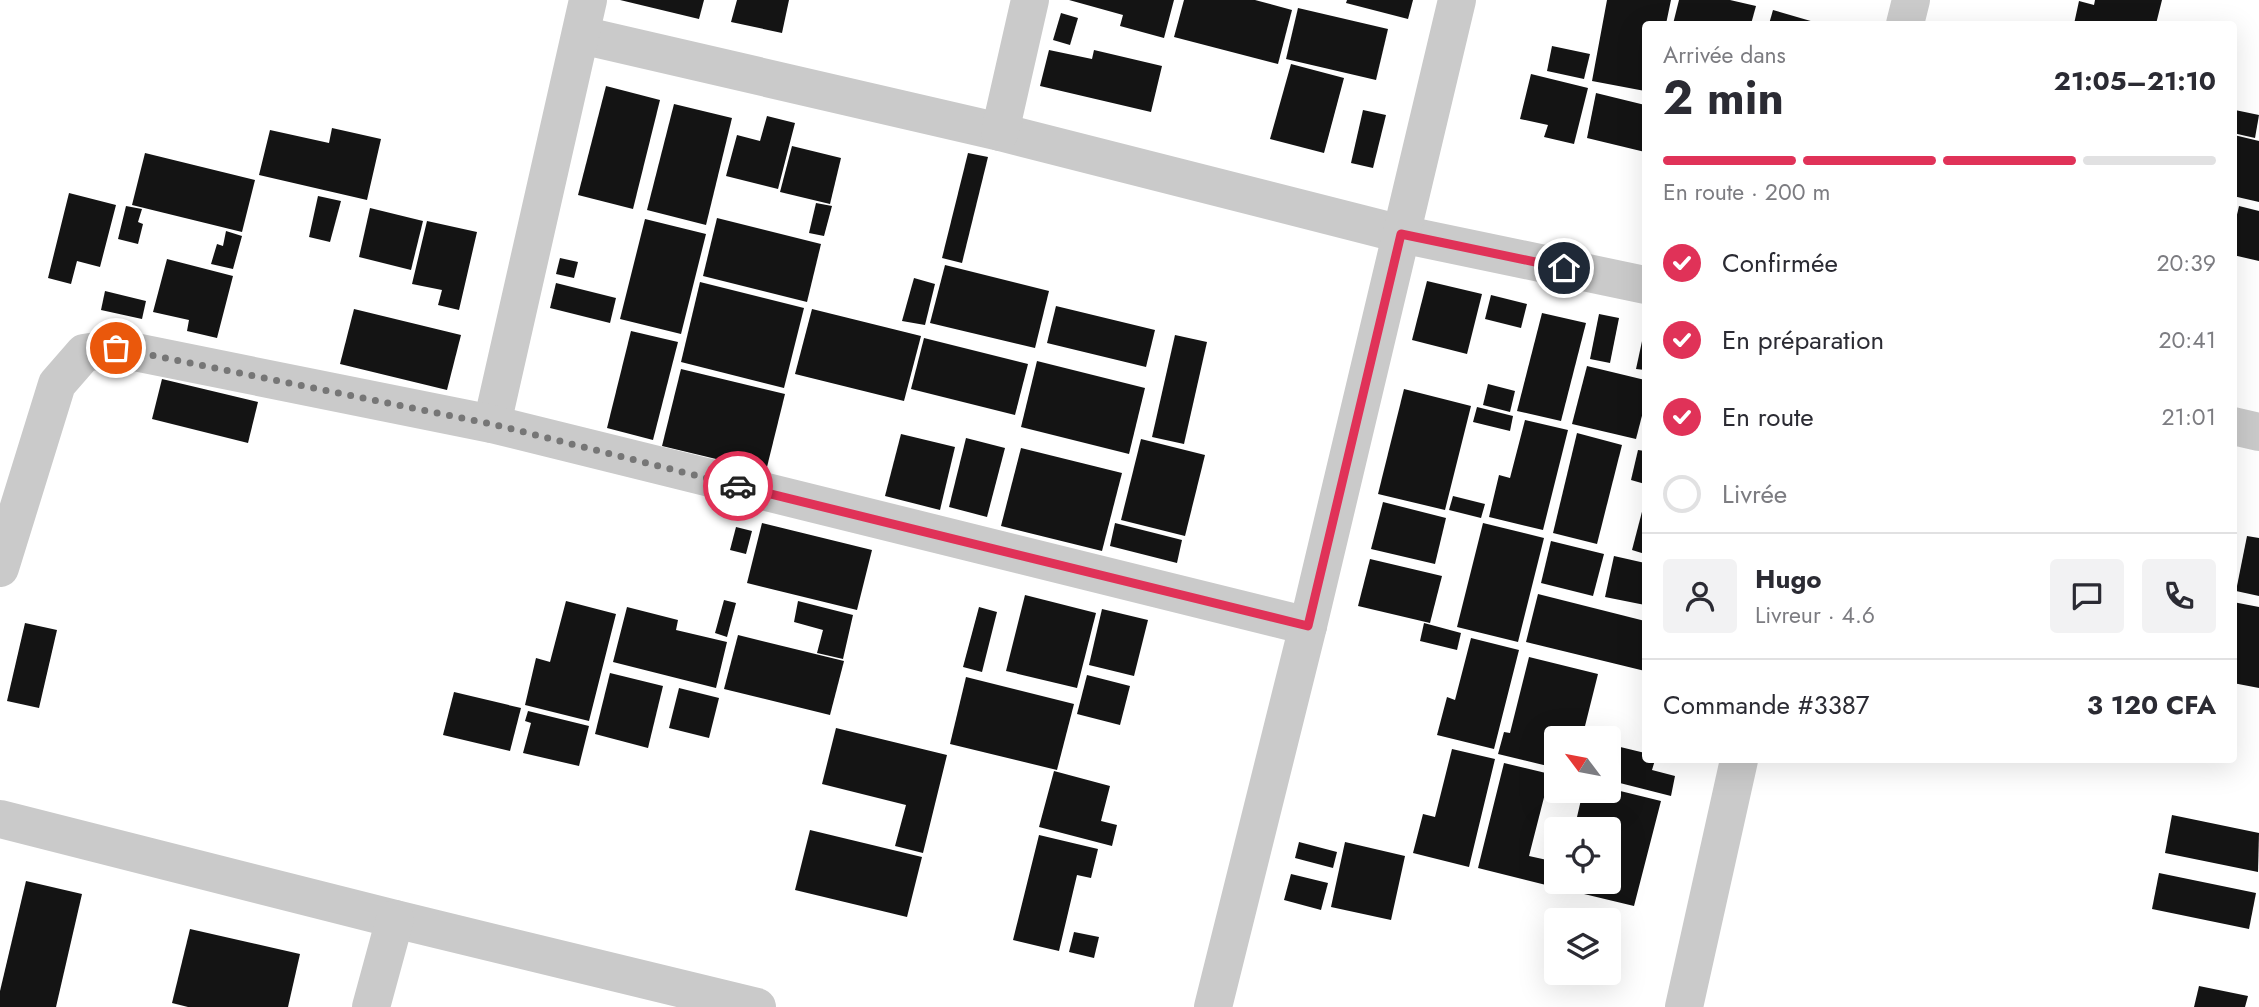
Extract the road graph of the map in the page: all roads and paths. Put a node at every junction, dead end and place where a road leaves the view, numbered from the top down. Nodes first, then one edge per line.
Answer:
1 (1030, 0) edge
2 (1457, 0) edge
3 (1911, 0) edge
4 (585, 17) edge
5 (1906, 21) edge
6 (1000, 132) junction
7 (1401, 234) junction
8 (1642, 284) edge
9 (492, 424) junction
10 (2237, 427) edge
11 (2259, 432) edge
12 (0, 568) edge
13 (1308, 626) junction
14 (1738, 763) edge
15 (0, 819) edge
16 (395, 919) junction
17 (371, 1007) edge
18 (757, 1007) edge
19 (1213, 1007) edge
20 (1684, 1007) edge

1 - 6 street
2 - 7 street
3 - 5 street
4 - 6 street
4 - 9 street
6 - 7 street
7 - 8 street
7 - 13 street
9 - 12 street
9 - 13 street
10 - 11 street
13 - 19 street
14 - 20 street
15 - 16 street
16 - 17 street
16 - 18 street

